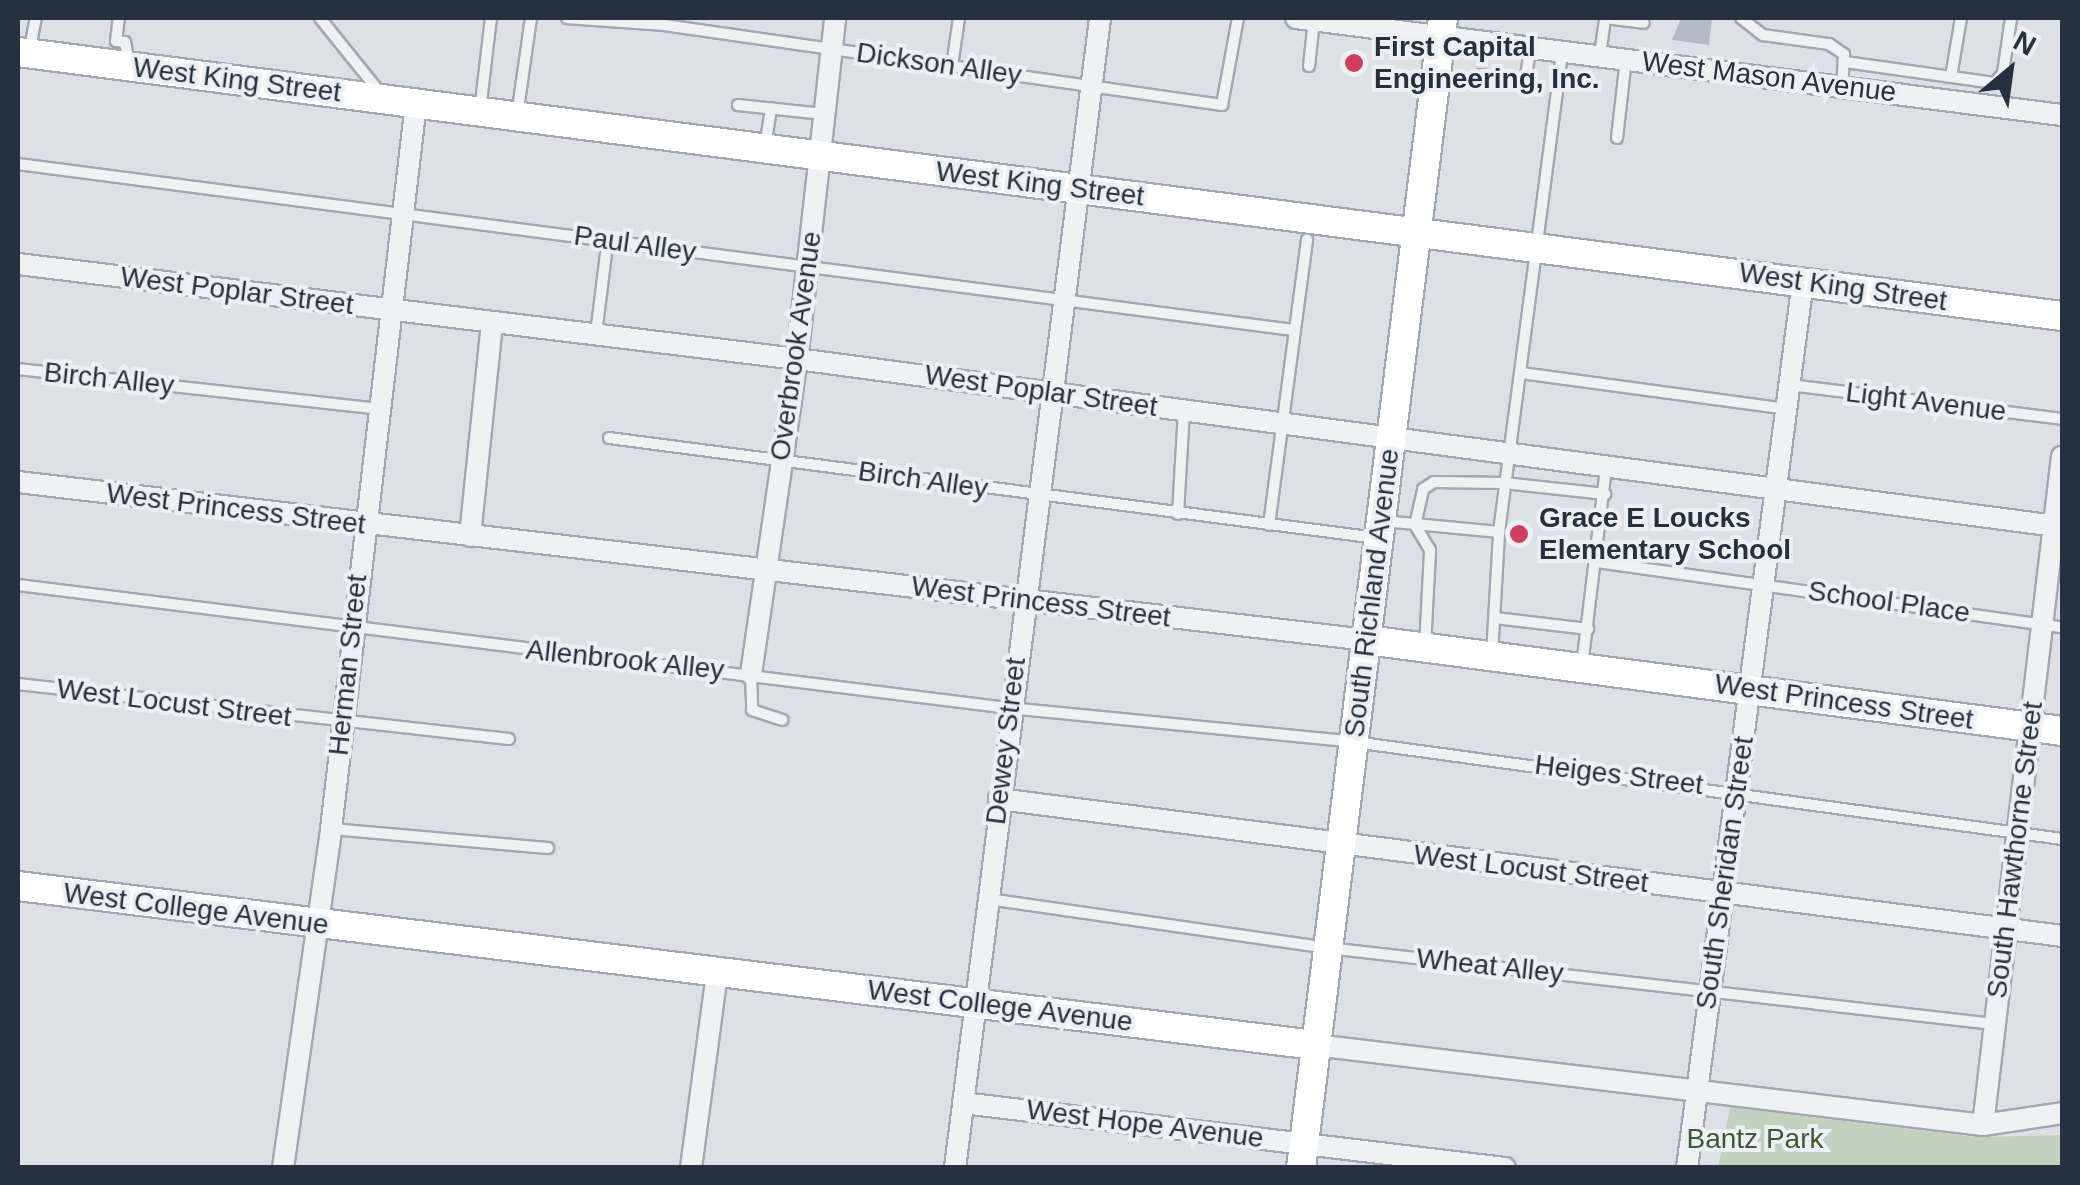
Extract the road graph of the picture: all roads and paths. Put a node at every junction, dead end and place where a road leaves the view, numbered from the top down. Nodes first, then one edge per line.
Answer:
1 (36, 18) edge
2 (119, 18) edge
3 (320, 18) edge
4 (491, 18) edge
5 (531, 18) edge
6 (566, 18) edge
7 (835, 18) edge
8 (960, 18) edge
9 (1100, 18) edge
10 (1238, 18) edge
11 (1305, 18) edge
12 (1741, 18) edge
13 (1961, 18) edge
14 (2011, 18) edge
15 (664, 21) edge
16 (1644, 23) dead end
17 (1442, 25) edge
18 (116, 41) junction
19 (1531, 46) junction
20 (832, 48) junction
21 (1562, 50) junction
22 (23, 53) edge
23 (1600, 55) junction
24 (1626, 58) junction
25 (1845, 62) junction
26 (98, 63) junction
27 (952, 66) junction
28 (1309, 66) dead end
29 (130, 67) junction
30 (1480, 75) dead end
31 (1951, 77) junction
32 (1842, 86) junction
33 (1093, 87) junction
34 (386, 99) junction
35 (416, 103) junction
36 (738, 105) dead end
37 (771, 108) junction
38 (480, 112) junction
39 (824, 114) junction
40 (2062, 115) edge
41 (517, 116) junction
42 (1617, 138) dead end
43 (764, 150) junction
44 (819, 157) junction
45 (18, 164) edge
46 (1082, 189) junction
47 (404, 212) junction
48 (1416, 232) junction
49 (1307, 240) dead end
50 (1538, 249) junction
51 (606, 254) dead end
52 (18, 264) edge
53 (808, 268) junction
54 (1802, 281) junction
55 (1067, 301) junction
56 (393, 311) junction
57 (2062, 316) edge
58 (492, 322) junction
59 (1293, 330) junction
60 (596, 335) junction
61 (797, 358) junction
62 (18, 369) edge
63 (1521, 372) junction
64 (1790, 385) junction
65 (1054, 393) junction
66 (1787, 408) junction
67 (379, 409) junction
68 (1184, 410) junction
69 (2062, 419) edge
70 (1282, 424) junction
71 (609, 438) dead end
72 (1392, 439) junction
73 (1506, 455) junction
74 (2062, 457) edge
75 (780, 460) junction
76 (1606, 467) junction
77 (18, 482) edge
78 (1504, 483) junction
79 (1778, 486) junction
80 (1605, 494) junction
81 (1039, 495) junction
82 (1178, 514) junction
83 (362, 524) junction
84 (1269, 525) junction
85 (1415, 525) junction
86 (2059, 527) edge
87 (1380, 530) junction
88 (1499, 532) junction
89 (470, 536) junction
90 (1596, 562) junction
91 (766, 569) junction
92 (1765, 584) junction
93 (18, 585) edge
94 (1024, 599) junction
95 (1495, 618) junction
96 (2053, 626) edge
97 (352, 628) junction
98 (1588, 629) junction
99 (1368, 640) junction
100 (1425, 648) junction
101 (1492, 656) junction
102 (1582, 667) junction
103 (751, 674) junction
104 (18, 684) edge
105 (1748, 687) junction
106 (1008, 708) junction
107 (782, 720) dead end
108 (342, 723) junction
109 (2028, 728) junction
110 (1233, 730) joint
111 (2062, 732) edge
112 (510, 739) dead end
113 (1354, 742) junction
114 (1739, 790) junction
115 (999, 799) junction
116 (331, 829) junction
117 (2017, 834) junction
118 (2062, 838) edge
119 (1340, 844) junction
120 (548, 848) dead end
121 (18, 886) edge
122 (1722, 894) junction
123 (988, 899) junction
124 (317, 924) junction
125 (2006, 930) junction
126 (2062, 936) edge
127 (1328, 948) junction
128 (717, 972) junction
129 (1708, 990) junction
130 (973, 1002) junction
131 (1994, 1024) junction
132 (1316, 1045) junction
133 (1696, 1089) junction
134 (963, 1103) junction
135 (2062, 1113) edge
136 (1984, 1125) junction
137 (1302, 1155) edge
138 (282, 1168) edge
139 (691, 1168) edge
140 (955, 1168) edge
141 (1505, 1168) edge
142 (1687, 1168) edge

1 - 22 lane
2 - 18 lane
3 - 34 lane
4 - 38 lane
5 - 41 lane
6 - 15 lane, Dickson Alley
7 - 20 street, Overbrook Avenue
8 - 27 lane
9 - 33 street, Dewey Street
10 - 33 lane, Dickson Alley
11 - 17 street, West Mason Avenue
11 - 28 lane
12 - 25 lane
13 - 31 lane
14 - 31 lane
15 - 20 lane, Dickson Alley
16 - 23 lane
17 - 19 street, West Mason Avenue
17 - 48 street, South Richland Avenue
18 - 26 lane
18 - 29 lane
19 - 21 street, West Mason Avenue
19 - 30 lane
20 - 27 lane, Dickson Alley
20 - 39 street, Overbrook Avenue
21 - 23 street, West Mason Avenue
21 - 50 lane
22 - 26 street, West King Street
23 - 24 street, West Mason Avenue
24 - 32 street, West Mason Avenue
24 - 42 lane
25 - 31 lane
25 - 32 lane
26 - 29 street, West King Street
27 - 33 lane, Dickson Alley
29 - 34 street, West King Street
32 - 40 street, West Mason Avenue
33 - 46 street, Dewey Street
34 - 35 street, West King Street
35 - 38 street, West King Street
35 - 47 street, Herman Street
36 - 37 lane
37 - 39 lane
37 - 43 lane
38 - 41 street, West King Street
39 - 44 street, Overbrook Avenue
41 - 43 street, West King Street
43 - 44 street, West King Street
44 - 46 street, West King Street
44 - 53 street, Overbrook Avenue
45 - 47 lane, Paul Alley
46 - 48 street, West King Street
46 - 55 street, Dewey Street
47 - 53 lane, Paul Alley
47 - 56 street, Herman Street
48 - 50 street, West King Street
48 - 72 street, South Richland Avenue
49 - 59 lane
50 - 54 street, West King Street
50 - 63 lane
51 - 60 lane
52 - 56 street, West Poplar Street
53 - 55 lane, Paul Alley
53 - 61 street, Overbrook Avenue
54 - 57 street, West King Street
54 - 64 street, South Sheridan Street
55 - 59 lane, Paul Alley
55 - 65 street, Dewey Street
56 - 58 street, West Poplar Street
56 - 67 street, Herman Street
58 - 60 street, West Poplar Street
58 - 89 street
59 - 70 lane
60 - 61 street, West Poplar Street
61 - 65 street, West Poplar Street
61 - 75 street, Overbrook Avenue
62 - 67 lane, Birch Alley
63 - 66 lane
63 - 73 lane
64 - 66 street, South Sheridan Street
64 - 69 lane, Light Avenue
65 - 68 street, West Poplar Street
65 - 81 street, Dewey Street
66 - 79 street, South Sheridan Street
67 - 83 street, Herman Street
68 - 70 street, West Poplar Street
68 - 82 lane
70 - 72 street, West Poplar Street
70 - 84 lane
71 - 75 lane, Birch Alley
72 - 73 street, West Poplar Street
72 - 87 street, South Richland Avenue
73 - 76 street, West Poplar Street
73 - 78 lane
74 - 86 street, South Hawthorne Street
75 - 81 lane, Birch Alley
75 - 91 street, Overbrook Avenue
76 - 79 street, West Poplar Street
76 - 80 lane
77 - 83 street, West Princess Street
78 - 80 lane
78 - 85 lane
78 - 88 lane
79 - 86 street, West Poplar Street
79 - 92 street, South Sheridan Street
80 - 90 lane
81 - 82 lane, Birch Alley
81 - 94 street, Dewey Street
82 - 84 lane, Birch Alley
83 - 89 street, West Princess Street
83 - 97 street, Herman Street
84 - 87 lane
85 - 87 lane
85 - 88 lane
85 - 100 lane
86 - 96 street, South Hawthorne Street
87 - 99 street, South Richland Avenue
88 - 95 lane
89 - 91 street, West Princess Street
90 - 92 lane, School Place
90 - 98 lane
91 - 94 street, West Princess Street
91 - 103 street, Overbrook Avenue
92 - 96 lane, School Place
92 - 105 street, South Sheridan Street
93 - 97 lane, Allenbrook Alley
94 - 99 street, West Princess Street
94 - 106 street, Dewey Street
95 - 98 lane
95 - 101 lane
96 - 109 street, South Hawthorne Street
97 - 103 lane, Allenbrook Alley
97 - 108 street, Herman Street
98 - 102 lane
99 - 100 street, West Princess Street
99 - 113 street, South Richland Avenue
100 - 101 street, West Princess Street
101 - 102 street, West Princess Street
102 - 105 street, West Princess Street
103 - 106 lane, Allenbrook Alley
103 - 107 lane
104 - 108 lane, West Locust Street
105 - 109 street, West Princess Street
105 - 114 street, South Sheridan Street
106 - 110 lane, Allenbrook Alley
106 - 115 street, Dewey Street
108 - 112 lane, West Locust Street
108 - 116 street, Herman Street
109 - 111 street, West Princess Street
109 - 117 street, South Hawthorne Street
110 - 113 lane, Heiges Street
113 - 114 lane, Heiges Street
113 - 119 street, South Richland Avenue
114 - 117 lane, Heiges Street
114 - 122 street, South Sheridan Street
115 - 119 street, West Locust Street
115 - 123 street, Dewey Street
116 - 120 lane
116 - 124 street, Herman Street
117 - 118 lane, Heiges Street
117 - 125 street, South Hawthorne Street
119 - 122 street, West Locust Street
119 - 127 street, South Richland Avenue
121 - 124 street, West College Avenue
122 - 125 street, West Locust Street
122 - 129 street, South Sheridan Street
123 - 127 lane, Wheat Alley
123 - 130 street, Dewey Street
124 - 128 street, West College Avenue
124 - 138 street, Herman Street
125 - 126 street, West Locust Street
125 - 131 street, South Hawthorne Street
127 - 129 lane, Wheat Alley
127 - 132 street, South Richland Avenue
128 - 130 street, West College Avenue
128 - 139 street
129 - 131 lane, Wheat Alley
129 - 133 street, South Sheridan Street
130 - 132 street, West College Avenue
130 - 134 street, Dewey Street
131 - 136 street, South Hawthorne Street
132 - 133 street, West College Avenue
132 - 137 street, South Richland Avenue
133 - 136 street, West College Avenue
133 - 142 street, South Sheridan Street
134 - 137 street, West Hope Avenue
134 - 140 street, Dewey Street
135 - 136 street, West College Avenue
137 - 141 street, West Hope Avenue

